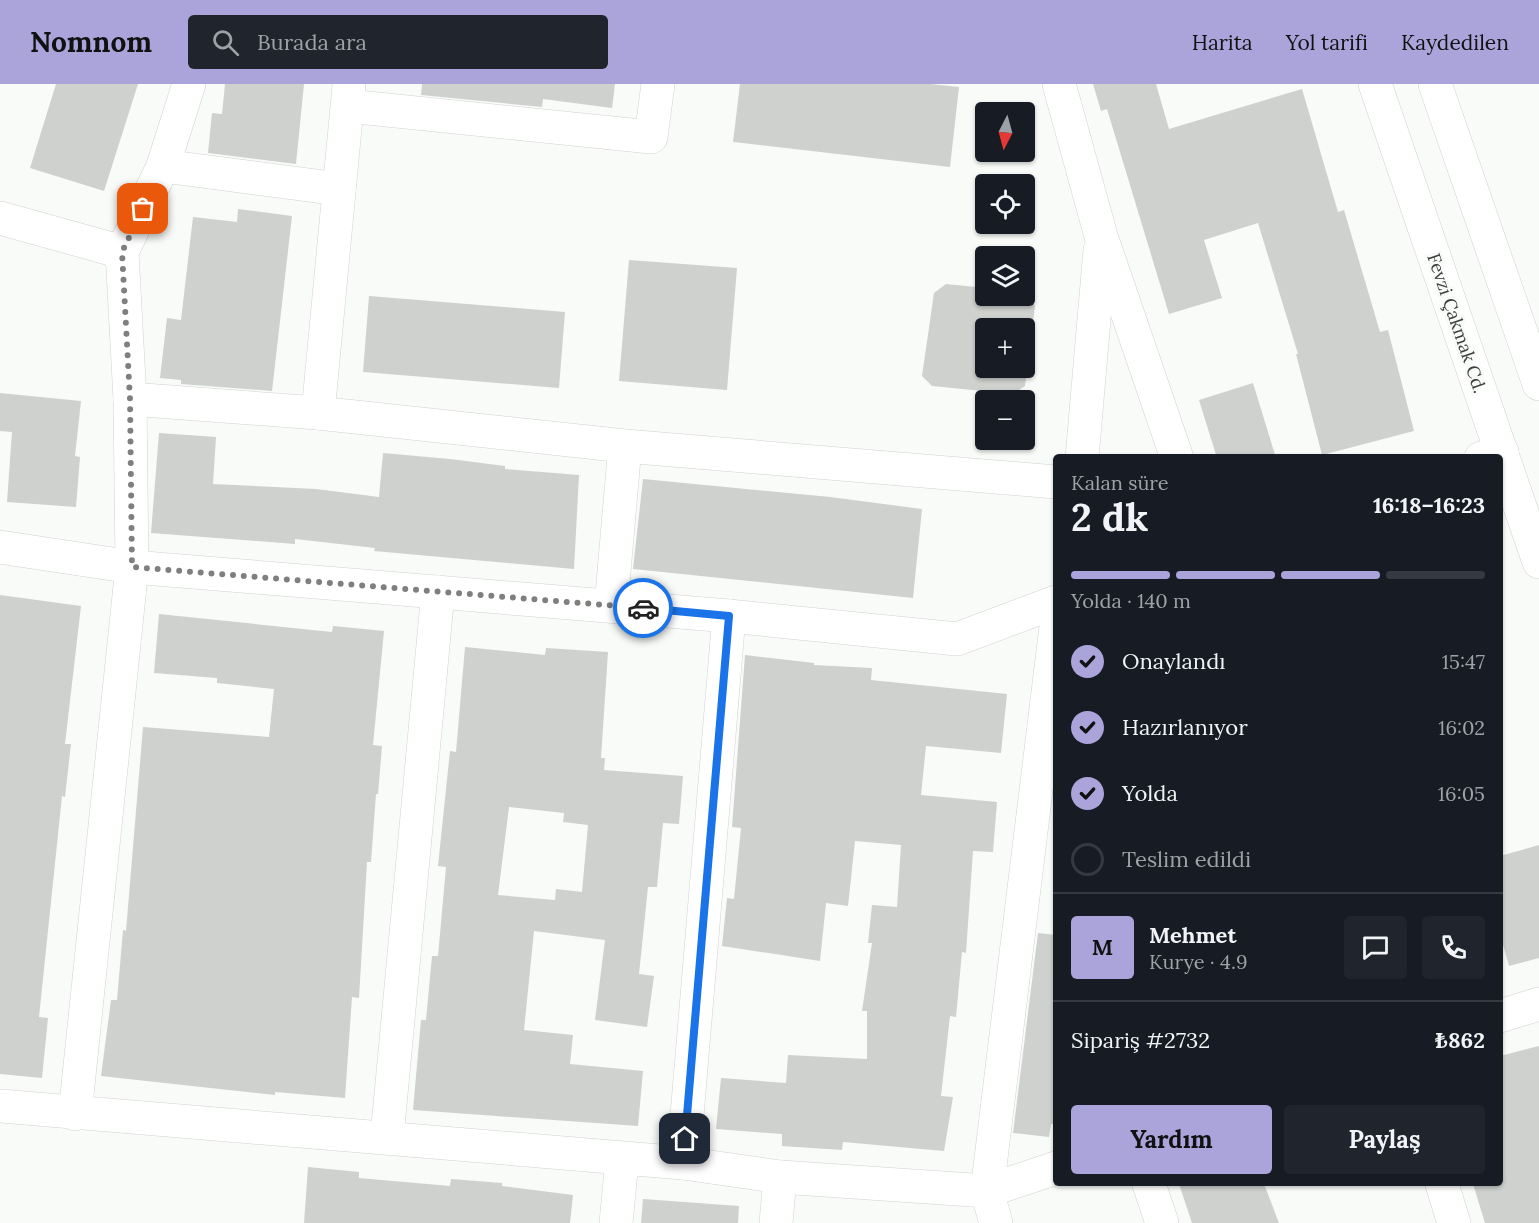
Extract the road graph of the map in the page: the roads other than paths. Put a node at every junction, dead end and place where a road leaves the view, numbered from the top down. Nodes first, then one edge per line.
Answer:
1 (189, 84) edge
2 (658, 84) edge
3 (1059, 84) edge
4 (1375, 84) edge
5 (1435, 84) edge
6 (349, 95) edge
7 (163, 166) junction
8 (339, 189) junction
9 (0, 218) edge
10 (1101, 236) junction
11 (122, 252) junction
12 (1539, 384) edge
13 (130, 399) junction
14 (318, 413) junction
15 (625, 446) junction
16 (1082, 454) edge
17 (1176, 454) edge
18 (1491, 454) edge
19 (1053, 482) edge
20 (1503, 482) edge
21 (0, 547) edge
22 (1539, 562) edge
23 (132, 567) junction
24 (438, 592) junction
25 (1053, 603) edge
26 (611, 606) junction
27 (729, 616) junction
28 (1053, 652) edge
29 (1539, 1004) edge
30 (1503, 1015) edge
31 (0, 1106) edge
32 (75, 1114) junction
33 (387, 1137) junction
34 (622, 1160) junction
35 (683, 1163) junction
36 (1053, 1169) edge
37 (780, 1177) junction
38 (1150, 1186) edge
39 (1443, 1186) edge
40 (987, 1191) junction
41 (616, 1223) edge
42 (776, 1223) edge
43 (996, 1223) edge
44 (1162, 1223) edge
45 (1454, 1223) edge

1 - 7 street
2 - 6 street
3 - 10 street
4 - 18 street, Fevzi Çakmak Cd.
5 - 12 street
6 - 8 street
7 - 8 street
7 - 11 street
8 - 14 street
9 - 11 street
10 - 16 street
10 - 17 street
11 - 13 street
13 - 14 street
13 - 23 street
14 - 15 street
15 - 19 street
15 - 26 street
20 - 22 street, Fevzi Çakmak Cd.
21 - 23 street
23 - 24 street
23 - 32 street
24 - 26 street
24 - 33 street
25 - 27 street
26 - 27 street
27 - 35 street
28 - 40 street
29 - 30 street
31 - 32 street
32 - 33 street
33 - 34 street
34 - 35 street
34 - 41 street
35 - 37 street
36 - 40 street
37 - 40 street
37 - 42 street
38 - 44 street
39 - 45 street
40 - 43 street

